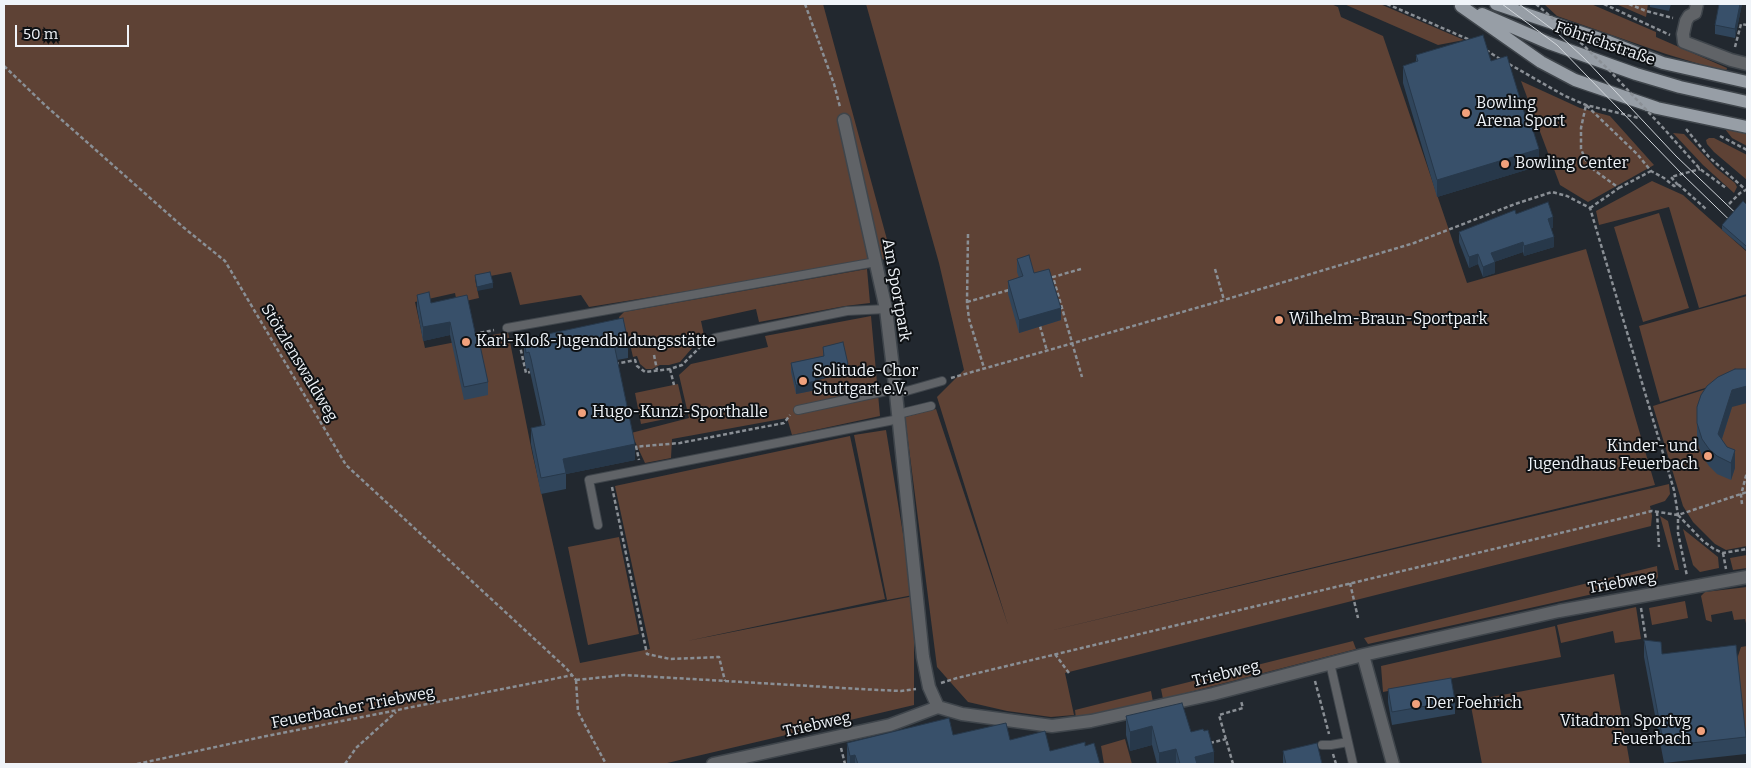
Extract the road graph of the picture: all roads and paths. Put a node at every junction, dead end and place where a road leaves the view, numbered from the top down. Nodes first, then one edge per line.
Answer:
1 (805, 4) edge
2 (1496, 4) edge
3 (1536, 4) edge
4 (1604, 4) edge
5 (1631, 4) edge
6 (1697, 4) edge
7 (1459, 5) edge
8 (1686, 21) junction
9 (1747, 25) edge
10 (1684, 42) junction
11 (1731, 60) junction
12 (1747, 64) edge
13 (4, 66) edge
14 (1747, 82) edge
15 (1747, 102) edge
16 (844, 120) joint
17 (1747, 127) edge
18 (1686, 129) dead end
19 (1700, 169) junction
20 (1652, 171) junction
21 (1679, 185) junction
22 (1619, 188) junction
23 (1726, 188) dead end
24 (1747, 190) edge
25 (1730, 204) dead end
26 (1590, 208) junction
27 (1706, 209) dead end
28 (968, 234) dead end
29 (876, 262) junction
30 (1215, 268) dead end
31 (1081, 269) dead end
32 (1053, 277) junction
33 (1045, 280) edge
34 (1012, 289) edge
35 (1224, 300) junction
36 (967, 302) junction
37 (886, 309) junction
38 (1039, 324) edge
39 (516, 326) junction
40 (507, 328) dead end
41 (494, 330) dead end
42 (469, 334) edge
43 (715, 338) dead end
44 (705, 342) dead end
45 (1073, 344) junction
46 (1047, 351) junction
47 (654, 355) dead end
48 (606, 366) edge
49 (984, 368) junction
50 (670, 369) junction
51 (657, 370) junction
52 (530, 372) edge
53 (1082, 377) dead end
54 (942, 381) joint
55 (674, 385) dead end
56 (896, 391) junction
57 (930, 406) dead end
58 (798, 410) joint
59 (898, 416) junction
60 (632, 447) edge
61 (1747, 472) edge
62 (610, 476) junction
63 (1747, 492) edge
64 (1741, 495) junction
65 (1742, 504) dead end
66 (1657, 512) junction
67 (1678, 515) junction
68 (598, 525) dead end
69 (1659, 547) dead end
70 (1747, 549) edge
71 (1747, 577) edge
72 (1350, 583) junction
73 (1689, 587) junction
74 (1639, 597) junction
75 (1358, 618) dead end
76 (1646, 640) edge
77 (1055, 654) junction
78 (1363, 656) junction
79 (1330, 663) junction
80 (1312, 668) junction
81 (1069, 673) dead end
82 (573, 675) junction
83 (576, 680) junction
84 (725, 681) junction
85 (929, 687) junction
86 (938, 707) junction
87 (1243, 708) dead end
88 (397, 711) junction
89 (1226, 739) junction
90 (1348, 742) junction
91 (1209, 743) edge
92 (1322, 745) dead end
93 (1331, 745) junction
94 (137, 764) edge
95 (345, 764) edge
96 (606, 764) edge
97 (713, 764) edge
98 (1233, 764) edge
99 (1353, 764) edge
100 (1392, 764) edge

1 - 16 path
2 - 14 main road
3 - 19 path, bridge
4 - 10 path
5 - 8 path
6 - 8 street
7 - 15 main road, Föhrichstraße
7 - 17 main road
8 - 10 street
9 - 11 path
10 - 11 street
11 - 12 street
13 - 82 path, Stötzlenswaldweg
16 - 29 street, Am Sportpark
18 - 24 path
19 - 21 path
19 - 23 path
20 - 21 path
20 - 22 path
20 - 22 path
21 - 27 path
22 - 26 path
24 - 25 path
26 - 35 path
26 - 67 path
28 - 36 path
29 - 37 street, Am Sportpark
29 - 39 lane
30 - 35 path
31 - 32 path
32 - 33 path
32 - 45 path
34 - 36 path
35 - 45 path
36 - 49 path
37 - 43 lane
37 - 56 street, Am Sportpark
38 - 46 path
39 - 40 lane
39 - 52 path
41 - 42 path
44 - 50 path
45 - 46 path
45 - 53 path
46 - 49 path
47 - 51 path
48 - 51 path
49 - 54 path
50 - 51 path
50 - 55 path
54 - 56 lane
56 - 58 lane
56 - 59 street, Am Sportpark
57 - 59 lane
58 - 60 path
59 - 62 lane
59 - 85 street, Am Sportpark
61 - 64 path
62 - 68 lane
62 - 84 path
63 - 64 path
64 - 65 path
64 - 67 path
66 - 67 path
66 - 69 path
66 - 72 path
67 - 70 path
67 - 73 path
71 - 73 street, Triebweg
72 - 75 path
72 - 77 path
73 - 74 street, Triebweg
74 - 76 path
74 - 78 street, Triebweg
77 - 81 path
77 - 85 path
78 - 79 street, Triebweg
78 - 100 street
79 - 80 street, Triebweg
79 - 90 lane
80 - 86 street, Triebweg
80 - 93 path
82 - 83 path, Stötzlenswaldweg
82 - 88 path, Feuerbacher Triebweg
83 - 84 path
83 - 96 path
84 - 85 path
85 - 86 street, Am Sportpark
86 - 97 street, Triebweg
87 - 89 path
88 - 94 path, Feuerbacher Triebweg
88 - 95 path
89 - 91 path
89 - 98 path
90 - 93 lane
90 - 99 lane
92 - 93 lane

